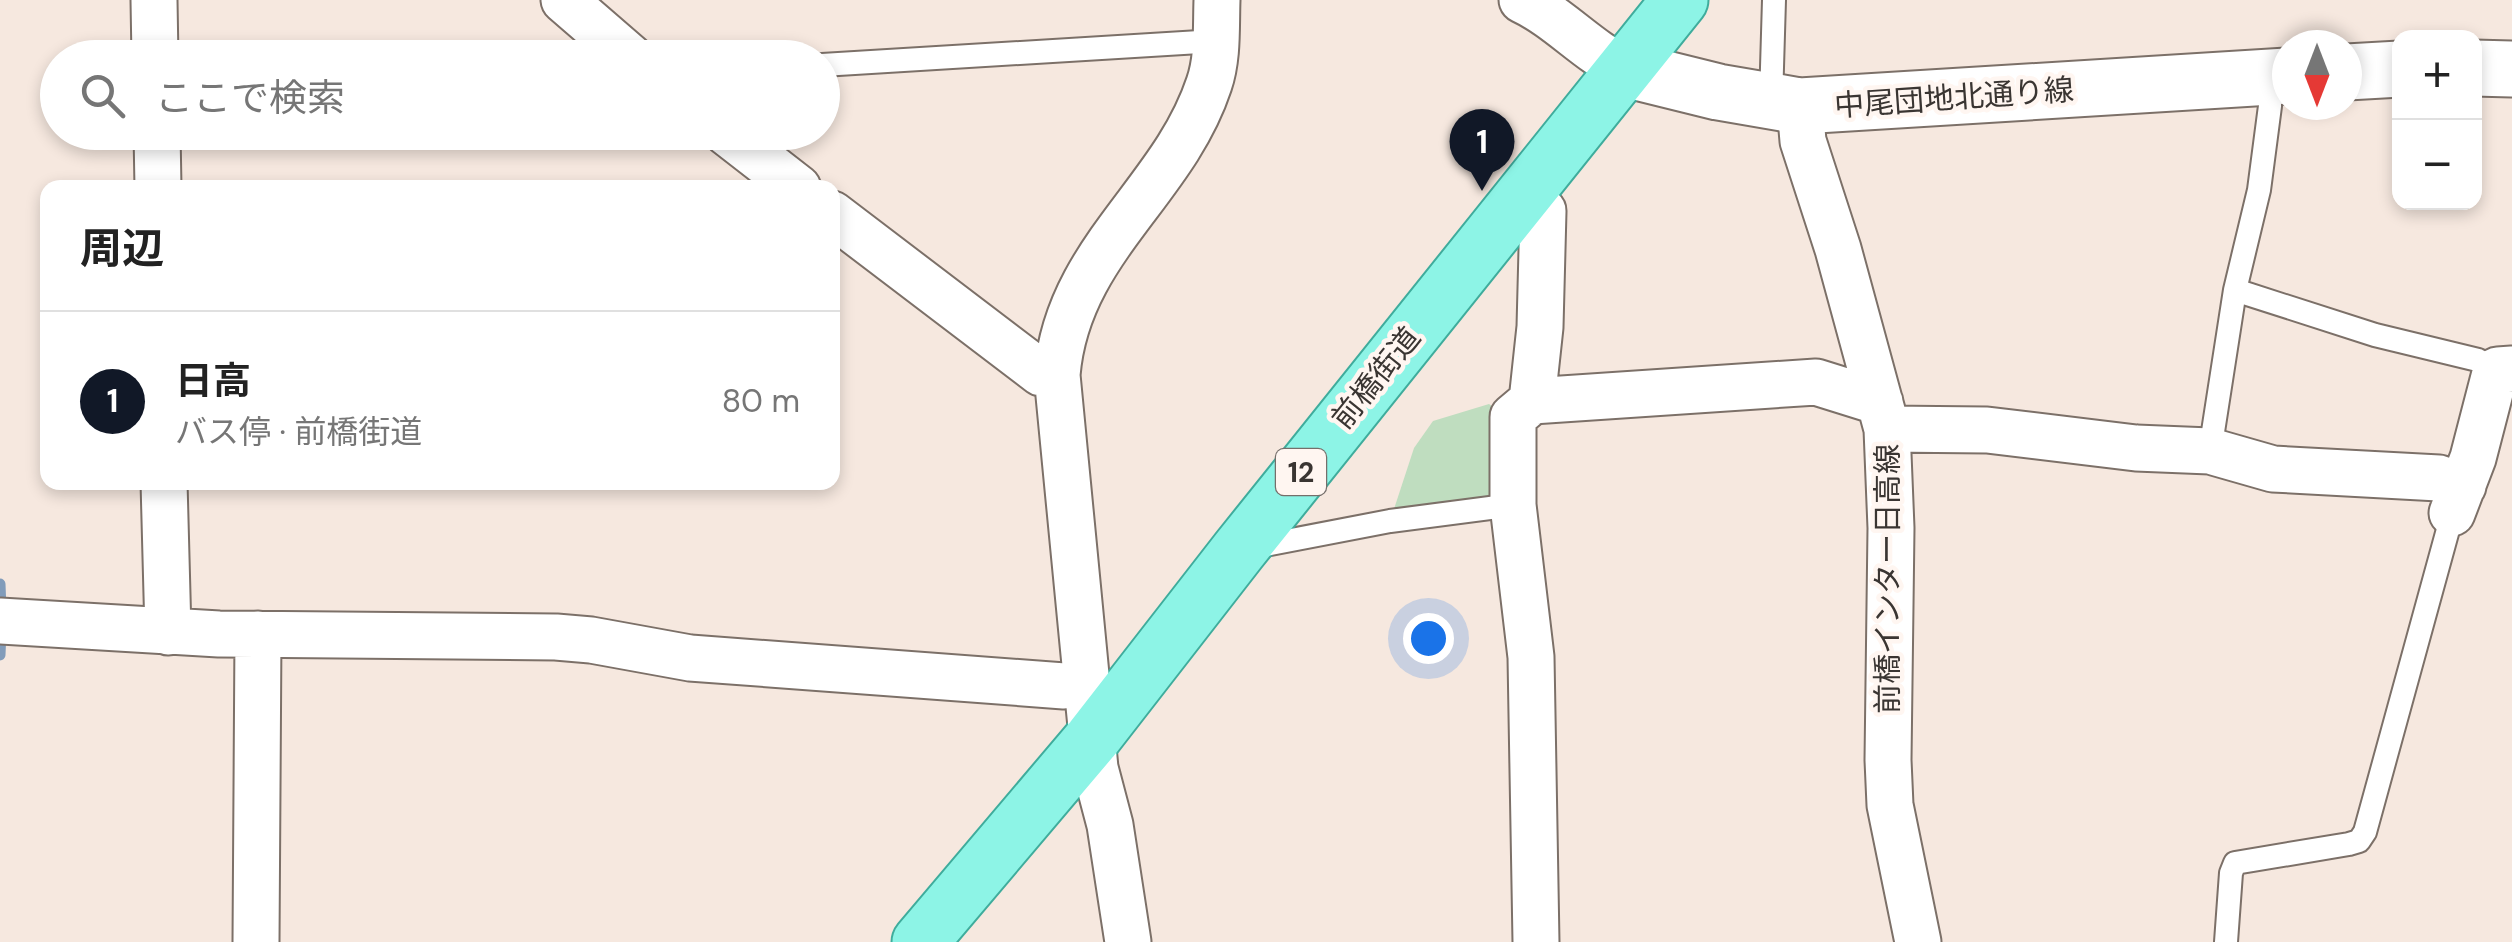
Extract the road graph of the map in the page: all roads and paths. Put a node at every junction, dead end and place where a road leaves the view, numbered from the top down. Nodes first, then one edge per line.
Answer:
1 (154, 0) edge
2 (564, 0) edge
3 (1522, 0) edge
4 (1680, 0) edge
5 (1774, 0) edge
6 (1216, 20) edge
7 (155, 40) edge
8 (610, 40) edge
9 (840, 63) edge
10 (2482, 68) edge
11 (1624, 69) junction
12 (2392, 69) edge
13 (2512, 69) edge
14 (2362, 71) edge
15 (2272, 77) edge
16 (2272, 99) edge
17 (1786, 105) junction
18 (157, 150) edge
19 (749, 150) edge
20 (158, 180) edge
21 (788, 180) edge
22 (1522, 194) junction
23 (840, 220) edge
24 (2235, 290) junction
25 (2505, 369) edge
26 (1057, 375) junction
27 (1532, 401) junction
28 (1884, 416) junction
29 (2210, 451) junction
30 (164, 490) edge
31 (2458, 500) junction
32 (1512, 505) junction
33 (1239, 550) junction
34 (0, 621) edge
35 (168, 632) junction
36 (258, 634) junction
37 (1085, 682) junction
38 (1092, 739) junction
39 (256, 942) edge
40 (920, 942) edge
41 (1128, 942) edge
42 (1536, 942) edge
43 (1918, 942) edge
44 (2226, 942) edge

1 - 7 street
2 - 8 street
3 - 11 street
4 - 11 main road, 前橋街道 / 12
5 - 17 lane
6 - 9 lane
6 - 26 street
10 - 13 street
11 - 17 street, 中尾団地北通り線
11 - 22 main road, 前橋街道 / 12
12 - 14 street
15 - 17 street, 中尾団地北通り線
16 - 24 lane
17 - 28 street, 前橋インター日高線
18 - 20 street
19 - 21 street
22 - 27 street
22 - 33 main road, 前橋街道 / 12
23 - 26 street
24 - 25 lane
24 - 29 lane
25 - 31 street
26 - 37 street
27 - 28 street
27 - 32 street
28 - 29 street
28 - 43 street, 前橋インター日高線
29 - 31 street
30 - 35 street
31 - 44 lane
32 - 33 lane
32 - 42 street
33 - 38 main road, 前橋街道 / 12
34 - 35 street
35 - 36 street
36 - 37 street
36 - 39 street
37 - 38 street
38 - 40 main road, 前橋街道 / 12
38 - 41 street

